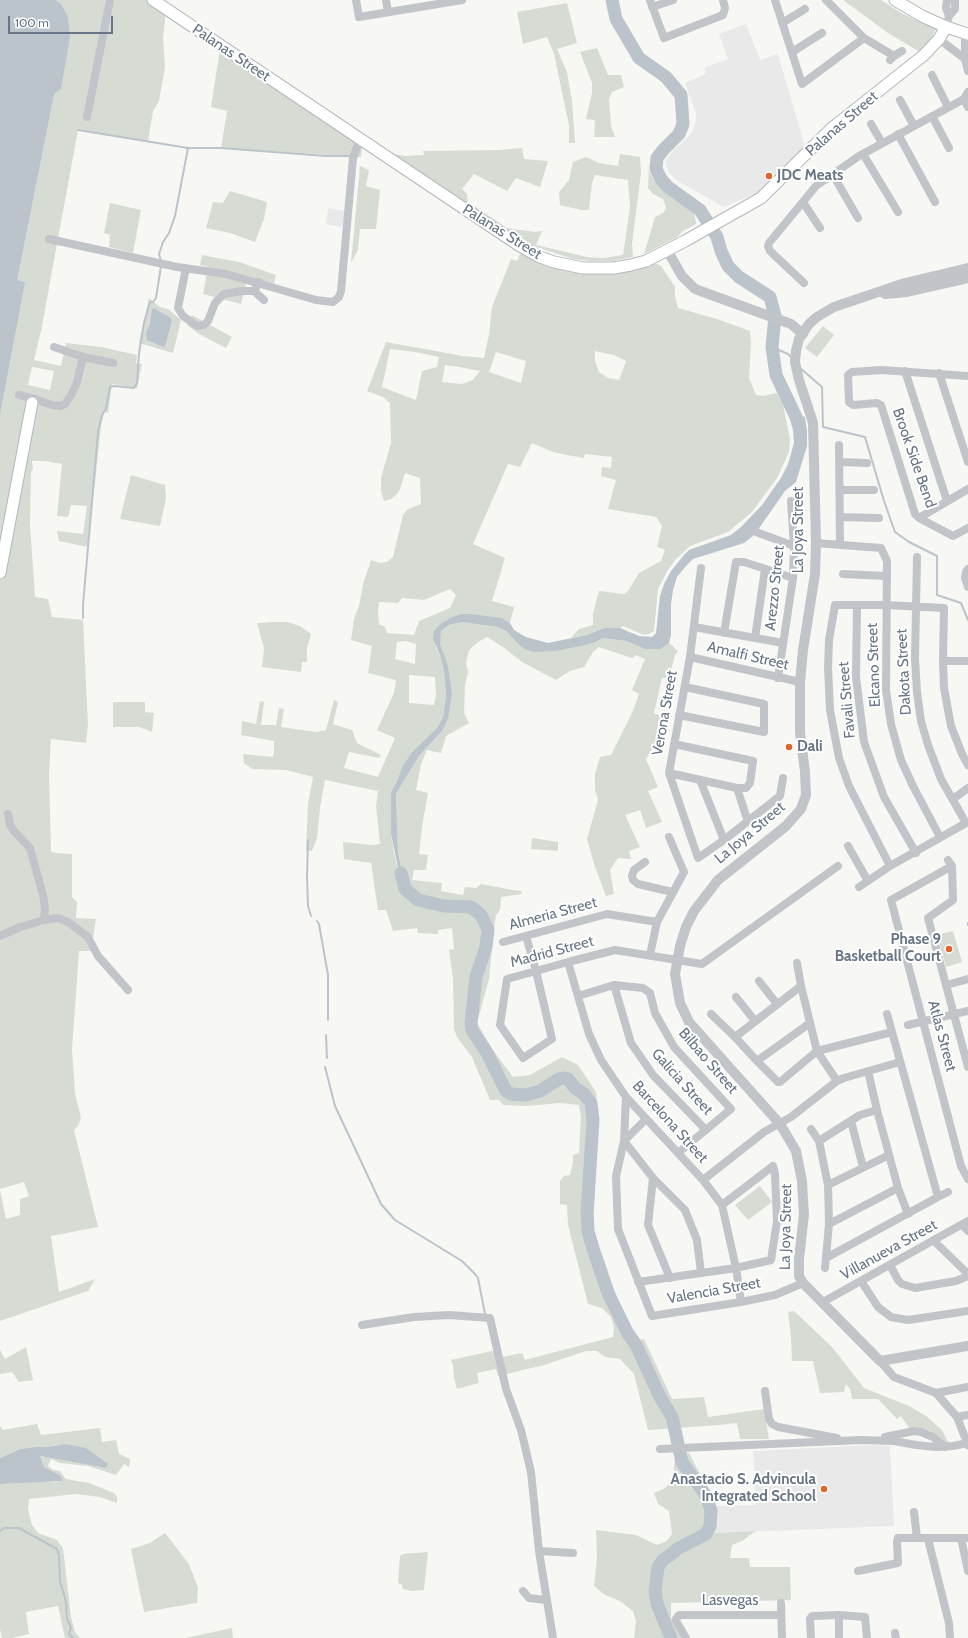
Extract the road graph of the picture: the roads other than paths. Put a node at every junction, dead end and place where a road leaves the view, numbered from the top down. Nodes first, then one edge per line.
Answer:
1 (110, 0) edge
2 (153, 0) edge
3 (356, 0) edge
4 (386, 0) edge
5 (462, 0) edge
6 (673, 0) edge
7 (723, 0) edge
8 (775, 0) edge
9 (826, 0) edge
10 (895, 0) edge
11 (947, 0) edge
12 (955, 0) edge
13 (651, 4) edge
14 (805, 9) dead end
15 (388, 12) junction
16 (949, 16) junction
17 (782, 23) junction
18 (946, 27) junction
19 (822, 33) dead end
20 (966, 33) edge
21 (864, 38) junction
22 (939, 40) junction
23 (902, 51) dead end
24 (792, 52) junction
25 (965, 59) junction
26 (968, 71) edge
27 (932, 75) dead end
28 (968, 92) edge
29 (964, 99) junction
30 (900, 100) dead end
31 (948, 107) junction
32 (968, 107) edge
33 (932, 116) junction
34 (87, 118) dead end
35 (871, 124) dead end
36 (914, 126) junction
37 (898, 134) junction
38 (360, 139) junction
39 (882, 143) junction
40 (949, 148) dead end
41 (863, 154) junction
42 (833, 175) junction
43 (802, 202) junction
44 (935, 202) dead end
45 (898, 212) dead end
46 (858, 218) dead end
47 (820, 228) dead end
48 (49, 239) dead end
49 (667, 250) junction
50 (186, 268) junction
51 (968, 268) edge
52 (968, 278) edge
53 (259, 282) junction
54 (804, 283) dead end
55 (254, 291) junction
56 (867, 296) junction
57 (264, 300) dead end
58 (801, 337) junction
59 (54, 347) dead end
60 (83, 357) junction
61 (114, 363) dead end
62 (905, 371) junction
63 (940, 373) junction
64 (968, 376) edge
65 (19, 395) dead end
66 (32, 403) dead end
67 (839, 445) dead end
68 (840, 462) junction
69 (968, 462) edge
70 (867, 463) dead end
71 (968, 489) edge
72 (840, 490) junction
73 (874, 490) dead end
74 (791, 501) dead end
75 (947, 501) junction
76 (840, 517) junction
77 (879, 518) dead end
78 (919, 518) junction
79 (968, 528) edge
80 (756, 532) dead end
81 (816, 543) junction
82 (840, 545) junction
83 (794, 546) junction
84 (917, 557) dead end
85 (702, 568) dead end
86 (765, 569) junction
87 (968, 569) edge
88 (0, 573) edge
89 (843, 574) dead end
90 (885, 576) junction
91 (793, 578) junction
92 (968, 587) edge
93 (886, 604) junction
94 (857, 605) junction
95 (916, 606) junction
96 (694, 627) junction
97 (724, 633) junction
98 (755, 638) junction
99 (783, 643) junction
100 (690, 657) junction
101 (968, 661) edge
102 (943, 662) junction
103 (778, 678) junction
104 (800, 682) junction
105 (684, 687) junction
106 (679, 715) junction
107 (674, 744) junction
108 (965, 753) edge
109 (968, 765) edge
110 (669, 773) junction
111 (783, 778) dead end
112 (700, 780) junction
113 (737, 788) junction
114 (968, 788) edge
115 (953, 799) junction
116 (8, 814) dead end
117 (748, 822) junction
118 (669, 837) dead end
119 (940, 837) junction
120 (724, 840) junction
121 (848, 846) dead end
122 (916, 853) junction
123 (646, 862) dead end
124 (838, 866) dead end
125 (890, 866) junction
126 (868, 881) junction
127 (859, 887) dead end
128 (672, 892) junction
129 (44, 920) junction
130 (657, 922) junction
131 (0, 936) edge
132 (526, 936) junction
133 (503, 942) dead end
134 (650, 955) junction
135 (677, 960) junction
136 (568, 962) junction
137 (797, 963) dead end
138 (536, 971) junction
139 (968, 980) edge
140 (759, 981) dead end
141 (614, 985) junction
142 (946, 985) junction
143 (801, 986) junction
144 (128, 990) dead end
145 (578, 996) junction
146 (736, 998) dead end
147 (777, 1004) junction
148 (968, 1011) edge
149 (711, 1014) dead end
150 (887, 1014) dead end
151 (954, 1014) junction
152 (755, 1021) junction
153 (924, 1021) junction
154 (810, 1023) junction
155 (908, 1025) dead end
156 (892, 1032) junction
157 (735, 1037) junction
158 (817, 1051) junction
159 (757, 1061) junction
160 (900, 1062) junction
161 (968, 1067) edge
162 (868, 1071) junction
163 (838, 1081) junction
164 (626, 1097) junction
165 (877, 1110) junction
166 (646, 1119) junction
167 (851, 1121) junction
168 (780, 1124) junction
169 (811, 1129) dead end
170 (706, 1130) junction
171 (624, 1141) junction
172 (819, 1141) junction
173 (678, 1153) junction
174 (889, 1155) junction
175 (863, 1167) junction
176 (653, 1178) junction
177 (968, 1178) edge
178 (703, 1180) junction
179 (828, 1185) junction
180 (898, 1188) junction
181 (948, 1192) dead end
182 (938, 1196) junction
183 (722, 1205) junction
184 (908, 1214) junction
185 (829, 1224) junction
186 (966, 1226) edge
187 (934, 1240) junction
188 (826, 1258) junction
189 (890, 1265) junction
190 (736, 1268) junction
191 (825, 1268) dead end
192 (701, 1273) junction
193 (968, 1275) edge
194 (670, 1278) junction
195 (861, 1281) junction
196 (638, 1282) junction
197 (803, 1283) junction
198 (741, 1302) junction
199 (823, 1302) junction
200 (968, 1311) edge
201 (362, 1324) dead end
202 (968, 1346) edge
203 (880, 1361) junction
204 (968, 1387) edge
205 (765, 1391) dead end
206 (936, 1393) junction
207 (968, 1415) edge
208 (957, 1417) junction
209 (968, 1444) edge
210 (945, 1447) junction
211 (660, 1449) dead end
212 (914, 1512) dead end
213 (917, 1538) junction
214 (965, 1538) edge
215 (928, 1539) junction
216 (539, 1551) junction
217 (573, 1553) dead end
218 (968, 1571) edge
219 (858, 1572) dead end
220 (523, 1591) dead end
221 (546, 1600) junction
222 (781, 1603) dead end
223 (781, 1615) junction
224 (839, 1615) junction
225 (553, 1638) edge
226 (686, 1638) edge
227 (782, 1638) edge
228 (811, 1638) edge
229 (839, 1638) edge
230 (867, 1638) edge
231 (950, 1638) edge

1 - 34 street
2 - 38 main road, Palanas Street
3 - 15 street
4 - 15 street
5 - 15 street
6 - 13 street
7 - 13 street
8 - 17 street
9 - 21 street
10 - 18 main road
11 - 16 street
12 - 16 street
14 - 17 street
16 - 18 street
17 - 24 street
18 - 20 main road
18 - 22 main road, Palanas Street
19 - 24 street
20 - 25 street
21 - 23 street
21 - 24 street
22 - 25 street
22 - 49 main road, Palanas Street
25 - 26 street
27 - 31 street
28 - 29 street
29 - 31 street
29 - 32 street
30 - 36 street
31 - 33 street
33 - 36 street
33 - 40 street
35 - 39 street
36 - 37 street
37 - 39 street
37 - 44 street
38 - 49 main road, Palanas Street
38 - 53 street
39 - 41 street
41 - 42 street
41 - 45 street
42 - 43 street
42 - 46 street
43 - 47 street
43 - 54 street
48 - 50 street
49 - 58 street
50 - 53 street
50 - 55 street
51 - 56 street, La Joya Street
52 - 56 street, La Joya Street
53 - 55 street
55 - 57 street
56 - 58 street, La Joya Street
58 - 81 street, La Joya Street
59 - 60 street
60 - 61 street
60 - 65 street
62 - 63 street
62 - 75 street
62 - 78 street, Brook Side Bend
63 - 64 street
63 - 69 street
66 - 88 main road
67 - 68 street
68 - 70 street
68 - 72 street
71 - 75 street
72 - 73 street
72 - 76 street
74 - 83 street, Arezzo Street
75 - 78 street
76 - 77 street
76 - 82 street
78 - 79 street, Brook Side Bend
80 - 83 street
81 - 82 street, Elcano Street
81 - 104 street, La Joya Street
82 - 90 street, Elcano Street
83 - 91 street, Arezzo Street
84 - 95 street, Dakota Street
85 - 96 street, Verona Street
86 - 91 street
86 - 97 street
86 - 98 street
87 - 92 street
89 - 90 street
90 - 93 street, Elcano Street
91 - 99 street, Arezzo Street
93 - 94 street
93 - 95 street
93 - 119 street, Elcano Street
94 - 122 street, Favali Street
94 - 125 street
95 - 102 street
95 - 115 street, Dakota Street
96 - 97 street
96 - 100 street, Verona Street
97 - 98 street
98 - 99 street
99 - 103 street, Arezzo Street
100 - 103 street, Amalfi Street
100 - 105 street, Verona Street
101 - 102 street
102 - 108 street
103 - 104 street, Amalfi Street
104 - 135 street, La Joya Street
105 - 106 street, Verona Street
105 - 106 street
106 - 107 street, Verona Street
107 - 110 street, Verona Street
107 - 113 street
108 - 109 street
110 - 112 street
110 - 120 street, Verona Street
111 - 117 street
112 - 113 street
112 - 120 street
113 - 117 street
114 - 115 street
115 - 119 street, Dakota Street
116 - 129 street
117 - 120 street
118 - 128 street
119 - 122 street
121 - 126 street
122 - 125 street
123 - 128 street
124 - 135 street, Madrid Street
125 - 126 street
126 - 127 street
128 - 130 street
129 - 131 street
129 - 144 street
130 - 132 street, Almeria Street
130 - 134 street
132 - 133 street, Almeria Street
132 - 138 street
134 - 135 street, Madrid Street
134 - 136 street, Madrid Street
135 - 168 street, La Joya Street
136 - 138 street, Madrid Street
136 - 145 street, Barcelona Street
137 - 143 street
138 - 138 street, Madrid Street
139 - 142 street
140 - 147 street
141 - 145 street, Bilbao Street
141 - 170 street, Galicia Street
141 - 170 street, Bilbao Street
142 - 151 street
142 - 153 street, Atlas Street
143 - 147 street
143 - 154 street
145 - 164 street, Barcelona Street
146 - 152 street
147 - 152 street
148 - 151 street
149 - 157 street
150 - 156 street
151 - 153 street
151 - 161 street
152 - 157 street
153 - 155 street
153 - 177 street, Atlas Street
154 - 158 street
154 - 159 street
156 - 158 street
156 - 160 street
157 - 159 street
158 - 159 street
158 - 163 street
160 - 162 street
160 - 182 street
162 - 163 street
162 - 165 street
163 - 168 street
164 - 166 street, Barcelona Street
164 - 171 street
165 - 167 street
165 - 174 street
166 - 171 street
166 - 173 street, Barcelona Street
167 - 172 street
167 - 175 street
168 - 178 street
168 - 197 street, La Joya Street
169 - 172 street
170 - 173 street, Bilbao Street
171 - 176 street
171 - 196 street
172 - 179 street
173 - 178 street, Barcelona Street
174 - 175 street
174 - 180 street
175 - 179 street
176 - 192 street
176 - 194 street
178 - 183 street, Barcelona Street
179 - 185 street
180 - 184 street
180 - 185 street
181 - 182 street
182 - 184 street
183 - 190 street, Barcelona Street
183 - 190 street
184 - 188 street
185 - 188 street
186 - 187 street, Villanueva Street
187 - 189 street, Villanueva Street
187 - 193 street
188 - 191 street
189 - 193 street
189 - 195 street, Villanueva Street
190 - 192 street
190 - 198 street, Barcelona Street
192 - 194 street
194 - 196 street
195 - 199 street, Villanueva Street
195 - 200 street
196 - 198 street, Valencia Street
197 - 198 street, Valencia Street
197 - 199 street, La Joya Street
199 - 203 street, La Joya Street
201 - 216 street
202 - 203 street
203 - 206 street
204 - 206 street
205 - 210 street
206 - 208 street
207 - 208 street
208 - 209 street
209 - 210 street
210 - 211 street
212 - 213 street
213 - 215 street
213 - 219 street
214 - 215 street
214 - 218 street
215 - 231 street
216 - 217 street
216 - 221 street
220 - 221 street
221 - 225 street
222 - 223 street
223 - 226 street, Lasvegas
223 - 227 street
224 - 228 street
224 - 229 street
224 - 230 street

